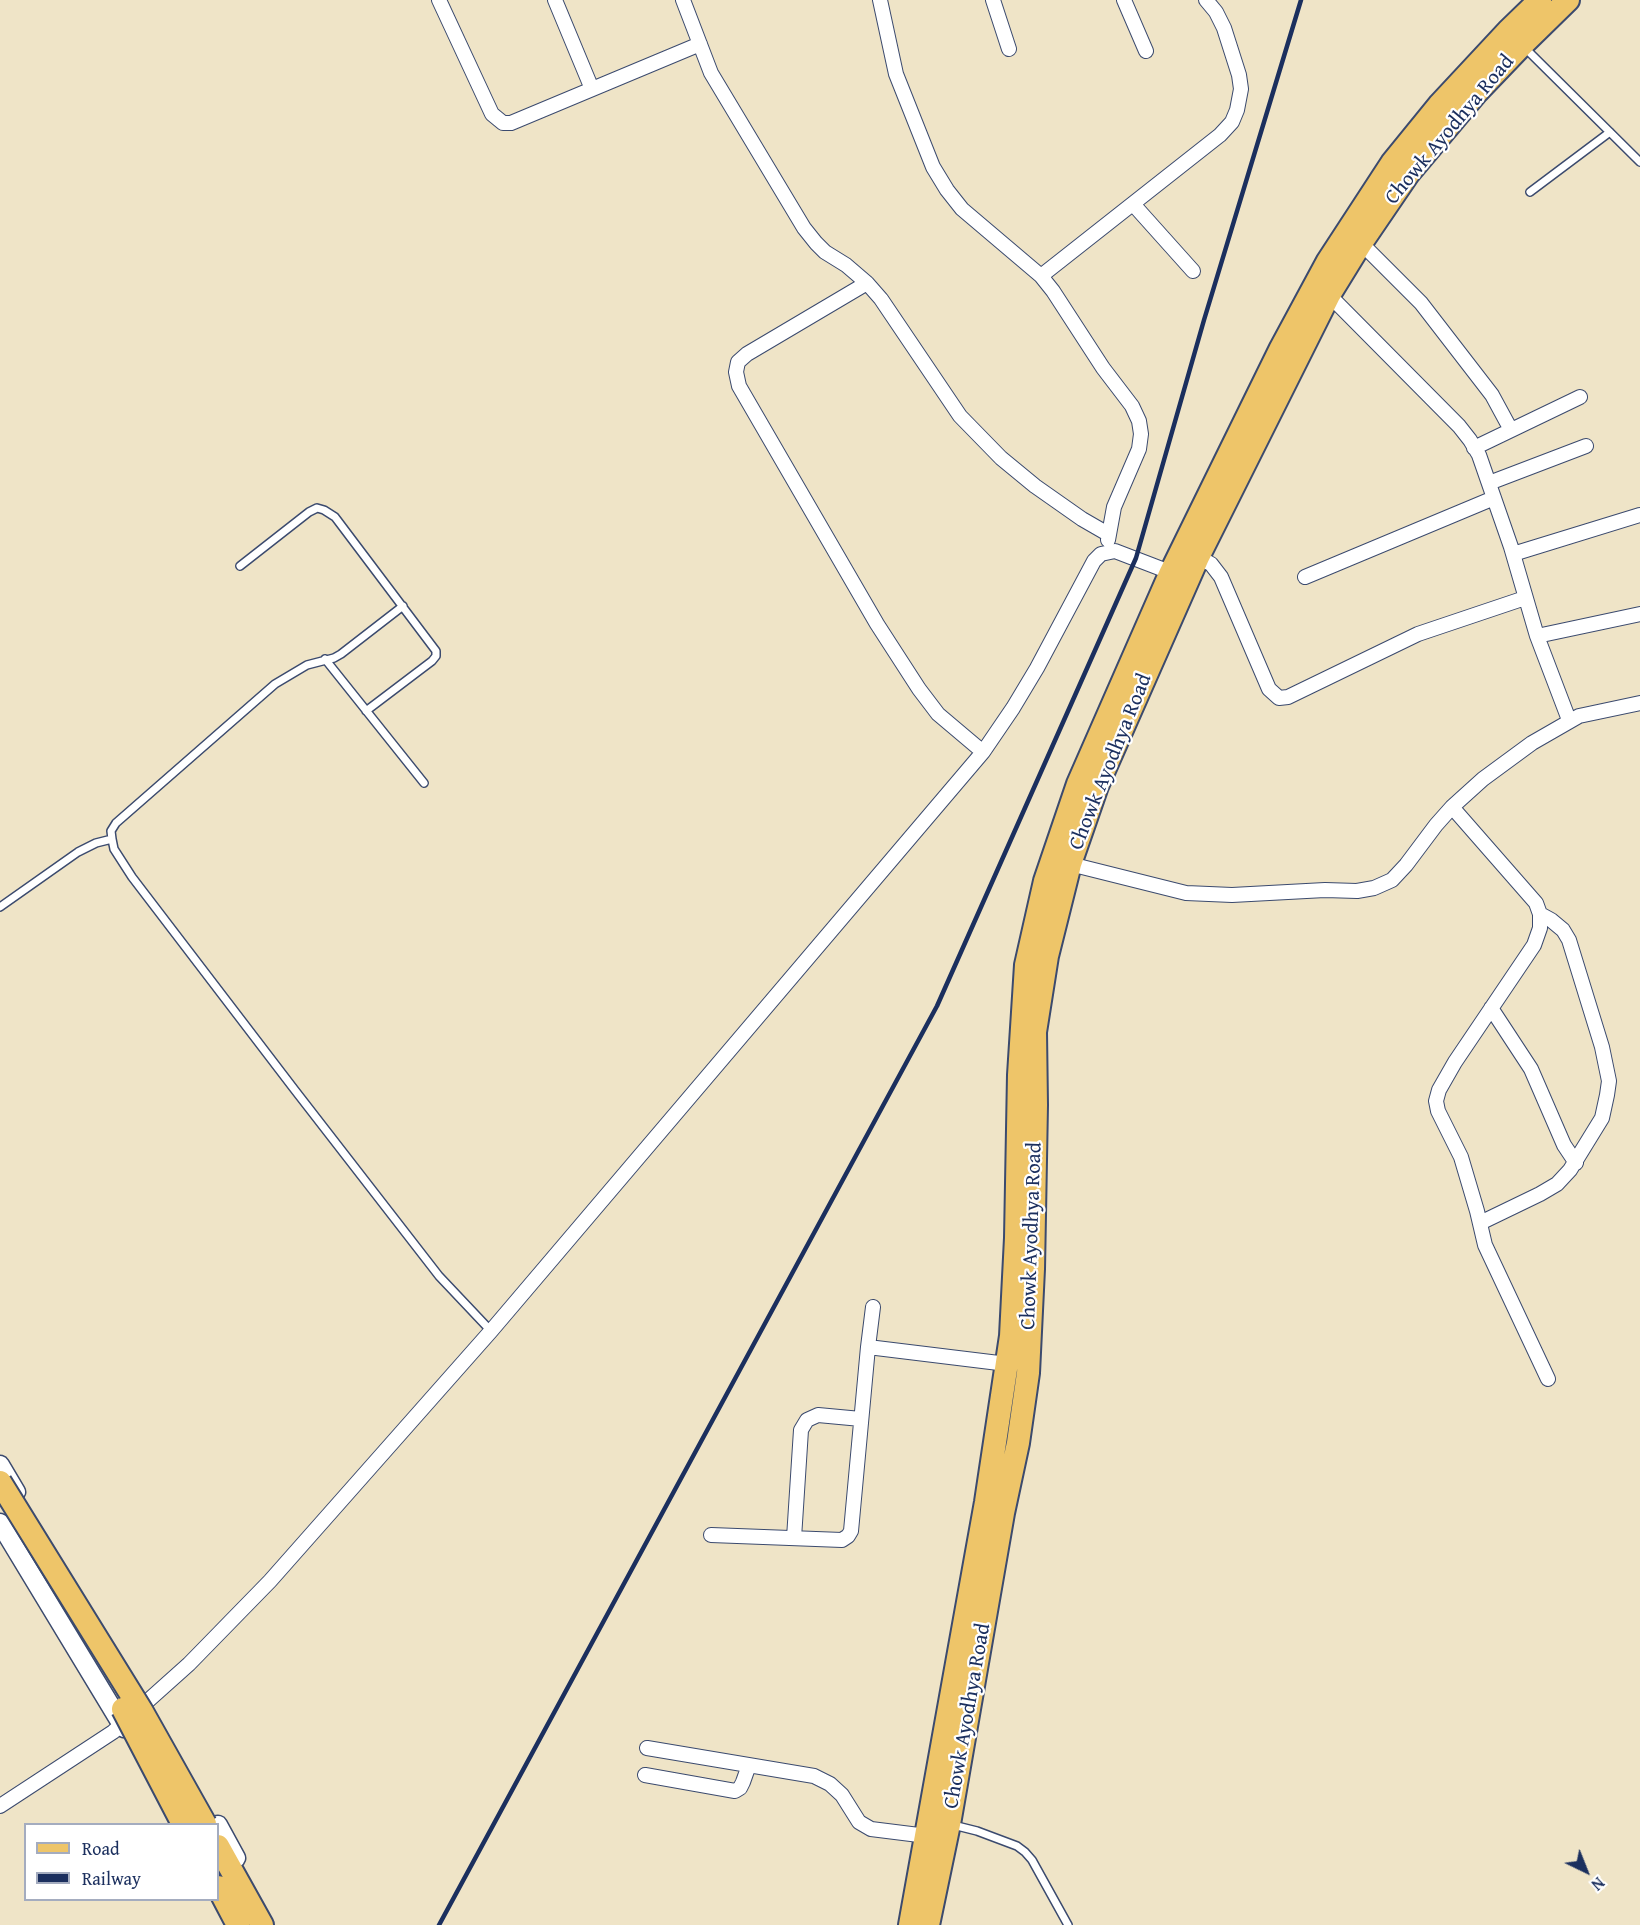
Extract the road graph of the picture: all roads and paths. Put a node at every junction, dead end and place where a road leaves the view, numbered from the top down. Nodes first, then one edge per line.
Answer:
1 (555, 0) edge
2 (683, 0) edge
3 (880, 0) edge
4 (993, 0) edge
5 (1124, 0) edge
6 (1206, 0) edge
7 (1540, 0) edge
8 (1568, 0) edge
9 (443, 1) edge
10 (1515, 38) junction
11 (700, 44) junction
12 (1009, 49) dead end
13 (1146, 51) dead end
14 (592, 89) junction
15 (1610, 132) junction
16 (1640, 162) edge
17 (1530, 192) dead end
18 (1133, 204) junction
19 (1361, 243) junction
20 (1193, 272) dead end
21 (1041, 276) junction
22 (867, 283) junction
23 (1329, 295) junction
24 (1580, 397) dead end
25 (1511, 430) junction
26 (1586, 446) dead end
27 (1474, 448) junction
28 (1489, 483) junction
29 (1494, 498) junction
30 (1640, 515) edge
31 (1108, 534) junction
32 (1108, 551) junction
33 (1513, 554) junction
34 (1198, 557) junction
35 (240, 566) dead end
36 (1180, 576) junction
37 (1305, 577) dead end
38 (1525, 598) junction
39 (403, 606) junction
40 (1640, 614) edge
41 (1537, 636) junction
42 (325, 659) junction
43 (1640, 703) edge
44 (366, 711) junction
45 (1569, 720) junction
46 (982, 752) junction
47 (424, 783) dead end
48 (1452, 807) junction
49 (112, 839) junction
50 (1070, 864) junction
51 (0, 907) edge
52 (1540, 914) junction
53 (1491, 1008) junction
54 (1576, 1163) junction
55 (1480, 1223) junction
56 (873, 1307) dead end
57 (491, 1331) junction
58 (868, 1347) junction
59 (1007, 1364) junction
60 (1548, 1379) dead end
61 (861, 1419) junction
62 (996, 1440) junction
63 (1018, 1443) junction
64 (0, 1465) edge
65 (0, 1482) edge
66 (0, 1508) edge
67 (0, 1523) edge
68 (711, 1535) dead end
69 (794, 1538) junction
70 (147, 1701) junction
71 (122, 1724) junction
72 (647, 1748) dead end
73 (748, 1765) junction
74 (645, 1775) dead end
75 (0, 1806) edge
76 (175, 1823) edge
77 (182, 1823) edge
78 (205, 1823) edge
79 (216, 1823) edge
80 (949, 1824) junction
81 (219, 1829) edge
82 (927, 1836) junction
83 (219, 1848) edge
84 (219, 1889) edge
85 (217, 1901) edge
86 (230, 1925) edge
87 (238, 1925) edge
88 (262, 1925) edge
89 (273, 1925) edge
90 (910, 1925) edge
91 (928, 1925) edge
92 (1068, 1925) edge

1 - 14 street
2 - 11 street
3 - 21 street
4 - 12 street
5 - 13 street
6 - 18 street
7 - 10 main road, Chowk Ayodhya Road
8 - 10 main road, Chowk Ayodhya Road
9 - 14 street
10 - 15 lane
10 - 19 main road, Chowk Ayodhya Road
10 - 36 main road, Chowk Ayodhya Road
11 - 14 street
11 - 22 street
15 - 16 lane
15 - 17 lane
18 - 20 street
18 - 21 street
19 - 23 main road, Chowk Ayodhya Road
19 - 25 street
21 - 31 street
22 - 31 street
22 - 46 street
23 - 27 street
23 - 34 main road, Chowk Ayodhya Road
24 - 25 street
25 - 27 street
26 - 28 street
27 - 28 street
28 - 29 street
29 - 33 street
29 - 37 street
30 - 33 street
31 - 32 street
32 - 36 street
32 - 46 street
33 - 38 street
34 - 36 main road, Chowk Ayodhya Road
34 - 38 street
35 - 39 lane
36 - 50 main road, Chowk Ayodhya Road
36 - 59 main road, Chowk Ayodhya Road
38 - 41 street
39 - 42 lane
39 - 44 lane
40 - 41 street
41 - 45 street
42 - 44 lane
42 - 49 lane
43 - 45 street
44 - 47 lane
45 - 48 street
46 - 57 street
48 - 50 street
48 - 52 street
49 - 51 lane
49 - 57 lane
50 - 63 main road, Chowk Ayodhya Road
52 - 53 street
52 - 54 street
53 - 54 street
53 - 55 street
54 - 55 street
55 - 60 street
56 - 58 street
57 - 70 street
58 - 59 street
58 - 61 street
59 - 62 main road, Chowk Ayodhya Road
61 - 69 street
61 - 69 street
62 - 63 main road
62 - 82 main road, Chowk Ayodhya Road
63 - 80 main road, Chowk Ayodhya Road
64 - 70 street
65 - 78 main road, bridge
66 - 77 main road, bridge
67 - 71 street
68 - 69 street
70 - 71 street
70 - 79 street
71 - 75 street
71 - 76 street
72 - 73 street
73 - 74 street
73 - 82 street
80 - 91 main road, Chowk Ayodhya Road
80 - 92 lane
81 - 89 street
82 - 90 main road, Chowk Ayodhya Road
83 - 88 main road
84 - 87 main road
85 - 86 street

